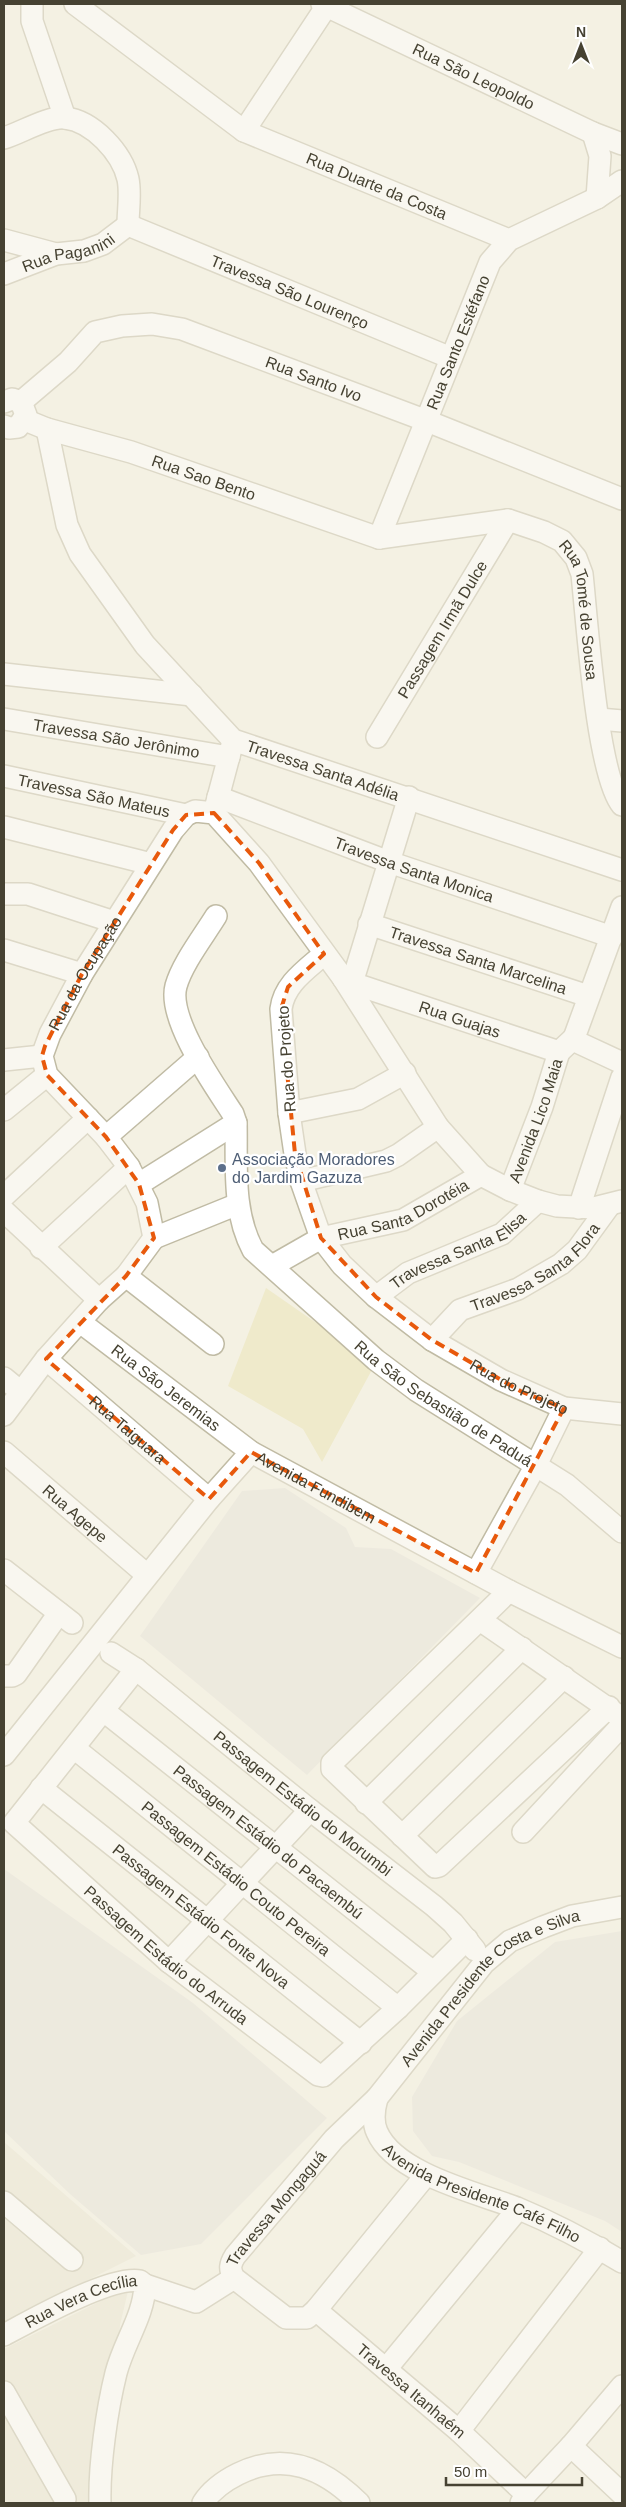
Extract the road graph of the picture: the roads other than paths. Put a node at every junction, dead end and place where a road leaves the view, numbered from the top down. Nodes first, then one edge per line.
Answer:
1 (32, 4) edge
2 (75, 4) edge
3 (325, 5) edge
4 (65, 118) junction
5 (244, 131) junction
6 (593, 133) junction
7 (4, 138) edge
8 (622, 144) edge
9 (622, 180) edge
10 (597, 198) junction
11 (128, 225) junction
12 (4, 240) edge
13 (509, 240) junction
14 (56, 254) junction
15 (4, 274) edge
16 (451, 358) junction
17 (16, 408) edge
18 (427, 421) junction
19 (4, 427) edge
20 (47, 429) junction
21 (622, 499) edge
22 (508, 520) junction
23 (379, 538) junction
24 (4, 674) edge
25 (192, 695) junction
26 (4, 719) edge
27 (599, 719) junction
28 (622, 721) edge
29 (377, 737) dead end
30 (231, 748) junction
31 (4, 776) edge
32 (409, 797) junction
33 (216, 805) junction
34 (622, 805) edge
35 (186, 815) junction
36 (4, 827) edge
37 (389, 862) junction
38 (151, 864) junction
39 (622, 870) edge
40 (4, 894) edge
41 (622, 907) edge
42 (216, 916) dead end
43 (114, 922) junction
44 (369, 924) junction
45 (612, 937) junction
46 (4, 950) edge
47 (324, 954) junction
48 (82, 974) junction
49 (348, 980) junction
50 (588, 996) junction
51 (566, 1045) junction
52 (198, 1058) junction
53 (4, 1060) edge
54 (622, 1063) edge
55 (45, 1065) junction
56 (405, 1073) junction
57 (622, 1077) edge
58 (4, 1110) edge
59 (289, 1113) junction
60 (88, 1118) junction
61 (236, 1123) junction
62 (438, 1127) junction
63 (106, 1137) junction
64 (482, 1174) junction
65 (134, 1175) junction
66 (301, 1181) junction
67 (510, 1190) junction
68 (538, 1201) junction
69 (238, 1204) junction
70 (616, 1204) edge
71 (579, 1208) junction
72 (5, 1209) edge
73 (154, 1238) junction
74 (321, 1238) junction
75 (41, 1248) junction
76 (272, 1266) junction
77 (126, 1276) junction
78 (376, 1297) junction
79 (99, 1300) junction
80 (80, 1322) junction
81 (432, 1340) junction
82 (213, 1344) dead end
83 (46, 1359) junction
84 (4, 1378) edge
85 (21, 1392) junction
86 (564, 1408) junction
87 (622, 1414) edge
88 (4, 1415) edge
89 (4, 1452) edge
90 (251, 1452) junction
91 (536, 1465) junction
92 (209, 1499) junction
93 (622, 1532) edge
94 (4, 1570) edge
95 (476, 1574) junction
96 (147, 1575) junction
97 (509, 1591) junction
98 (480, 1620) junction
99 (622, 1647) edge
100 (522, 1648) junction
101 (111, 1653) dead end
102 (136, 1669) junction
103 (4, 1676) edge
104 (564, 1677) junction
105 (104, 1711) junction
106 (616, 1713) edge
107 (622, 1724) edge
108 (74, 1748) junction
109 (4, 1755) edge
110 (41, 1788) junction
111 (366, 1803) junction
112 (310, 1810) junction
113 (523, 1832) dead end
114 (402, 1836) junction
115 (277, 1847) junction
116 (244, 1884) junction
117 (622, 1907) edge
118 (208, 1921) junction
119 (467, 1938) junction
120 (169, 1962) junction
121 (484, 1963) junction
122 (433, 1972) junction
123 (398, 2008) junction
124 (361, 2044) junction
125 (377, 2098) junction
126 (426, 2175) junction
127 (4, 2202) edge
128 (518, 2209) junction
129 (600, 2248) junction
130 (72, 2260) dead end
131 (622, 2262) edge
132 (234, 2278) junction
133 (145, 2292) junction
134 (316, 2310) junction
135 (4, 2334) edge
136 (386, 2369) junction
137 (622, 2386) edge
138 (4, 2392) edge
139 (459, 2431) junction
140 (571, 2446) junction
141 (622, 2494) edge
142 (65, 2499) dead end
143 (524, 2499) edge
144 (100, 2503) edge
145 (203, 2503) edge
146 (358, 2503) edge

1 - 4 street
2 - 5 street, Rua Duarte da Costa
3 - 5 street
3 - 6 street, Rua São Leopoldo
4 - 7 street
4 - 11 street
5 - 13 street, Rua Duarte da Costa
6 - 8 street, Rua São Leopoldo
6 - 10 street
9 - 10 street, Rua Santo Estéfano
10 - 13 street, Rua Santo Estéfano
11 - 14 street, Rua Paganini
11 - 16 street, Travessa São Lourenço
12 - 14 street
13 - 16 street, Rua Santo Estéfano
14 - 15 street, Rua Paganini
16 - 18 street, Rua Santo Estéfano
17 - 18 street, Rua Santo Ivo
17 - 19 street
17 - 20 street, Rua Sao Bento
18 - 21 street, Rua Santo Ivo
18 - 23 street, Rua Santo Estéfano
20 - 23 street, Rua Sao Bento
20 - 25 street, Travessa Santa Adélia
22 - 23 street, Rua Tomé de Sousa
22 - 27 street, Rua Tomé de Sousa
22 - 29 street, Passagem Irmã Dulce
24 - 25 street
25 - 30 street, Travessa Santa Adélia
26 - 30 street, Travessa São Jerônimo
27 - 28 street
27 - 34 street, Rua Tomé de Sousa
30 - 32 street, Travessa Santa Adélia
30 - 33 street
31 - 35 street, Travessa São Mateus
32 - 37 street
32 - 39 street, Travessa Santa Adélia
33 - 35 street
33 - 37 street, Travessa Santa Monica
33 - 47 street
35 - 38 street, Rua da Ocupação
36 - 38 street
37 - 44 street
37 - 45 street, Travessa Santa Monica
38 - 43 street, Rua da Ocupação
40 - 43 street
41 - 45 street
42 - 52 street
43 - 48 street, Rua da Ocupação
44 - 49 street
44 - 50 street, Travessa Santa Marcelina
45 - 50 street
46 - 48 street
47 - 49 street
47 - 59 street, Rua do Projeto
48 - 55 street, Rua da Ocupação
49 - 51 street, Rua Guajas
49 - 56 street
50 - 51 street
51 - 54 street
51 - 67 street, Avenida Lico Maia
52 - 61 street
52 - 63 street
53 - 55 street
55 - 58 street
55 - 60 street
56 - 59 street
56 - 62 street
57 - 71 street
59 - 66 street, Rua do Projeto
60 - 63 street
60 - 72 street
61 - 65 street
61 - 69 street, Rua São Sebastião de Paduá
62 - 64 street
62 - 66 street
63 - 65 street
64 - 67 street
64 - 74 street, Rua Santa Dorotéia
65 - 73 street
65 - 75 street
66 - 74 street, Rua do Projeto
67 - 68 street
68 - 71 street
68 - 78 street, Travessa Santa Elisa
69 - 73 street
69 - 76 street, Rua São Sebastião de Paduá
70 - 71 street
70 - 81 street, Travessa Santa Flora
72 - 75 street
73 - 77 street
74 - 76 street, Rua Santa Dorotéia
74 - 78 street, Rua do Projeto
75 - 79 street
76 - 91 street, Rua São Sebastião de Paduá
77 - 79 street
77 - 82 street
78 - 81 street, Rua do Projeto
79 - 80 street
80 - 83 street
80 - 90 street, Rua São Jeremias
81 - 86 street, Rua do Projeto
83 - 85 street
83 - 92 street, Rua Taiguara
84 - 85 street
85 - 88 street
86 - 87 street, Rua do Projeto
86 - 91 street
89 - 96 street, Rua Agepe
90 - 92 street, Avenida Fundibem
90 - 95 street, Avenida Fundibem
91 - 93 street, Rua São Sebastião de Paduá
91 - 95 street
92 - 96 street, Avenida Fundibem
94 - 103 street
95 - 97 street, Avenida Fundibem
96 - 109 street, Avenida Fundibem
97 - 98 street
97 - 99 street, Avenida Fundibem
98 - 100 street
98 - 111 street
100 - 104 street
100 - 111 street
101 - 102 street, Passagem Estádio do Morumbi
102 - 105 street, Passagem Estádio do Arruda
102 - 112 street, Passagem Estádio do Morumbi
104 - 106 street
104 - 114 street
105 - 108 street, Passagem Estádio do Arruda
105 - 115 street, Passagem Estádio do Pacaembú
106 - 114 street
107 - 113 street
108 - 110 street, Passagem Estádio do Arruda
108 - 116 street, Passagem Estádio Couto Pereira
110 - 118 street, Passagem Estádio Fonte Nova
110 - 120 street, Passagem Estádio do Arruda
111 - 114 street
112 - 115 street
112 - 119 street, Passagem Estádio do Morumbi
115 - 116 street
115 - 122 street, Passagem Estádio do Pacaembú
116 - 118 street
116 - 123 street, Passagem Estádio Couto Pereira
117 - 121 street, Avenida Presidente Costa e Silva
118 - 120 street
118 - 124 street, Passagem Estádio Fonte Nova
119 - 121 street, Passagem Estádio do Morumbi
119 - 122 street, Passagem Estádio do Arruda
120 - 124 street, Passagem Estádio do Arruda
121 - 125 street, Avenida Presidente Costa e Silva
122 - 123 street, Passagem Estádio do Arruda
123 - 124 street, Passagem Estádio do Arruda
125 - 126 street, Avenida Presidente Café Filho
125 - 132 street, Travessa Mongaguá
126 - 128 street, Avenida Presidente Café Filho
126 - 134 street
127 - 130 street
128 - 129 street, Avenida Presidente Café Filho
128 - 136 street
129 - 131 street, Avenida Presidente Café Filho
129 - 139 street
132 - 133 street, Rua Vera Cecília
132 - 134 street, Travessa Mongaguá
133 - 135 street, Rua Vera Cecília
133 - 144 street
134 - 136 street, Travessa Itanhaém
136 - 139 street, Travessa Itanhaém
137 - 140 street
138 - 142 street
139 - 143 street, Travessa Itanhaém
140 - 141 street
140 - 143 street
145 - 146 street

